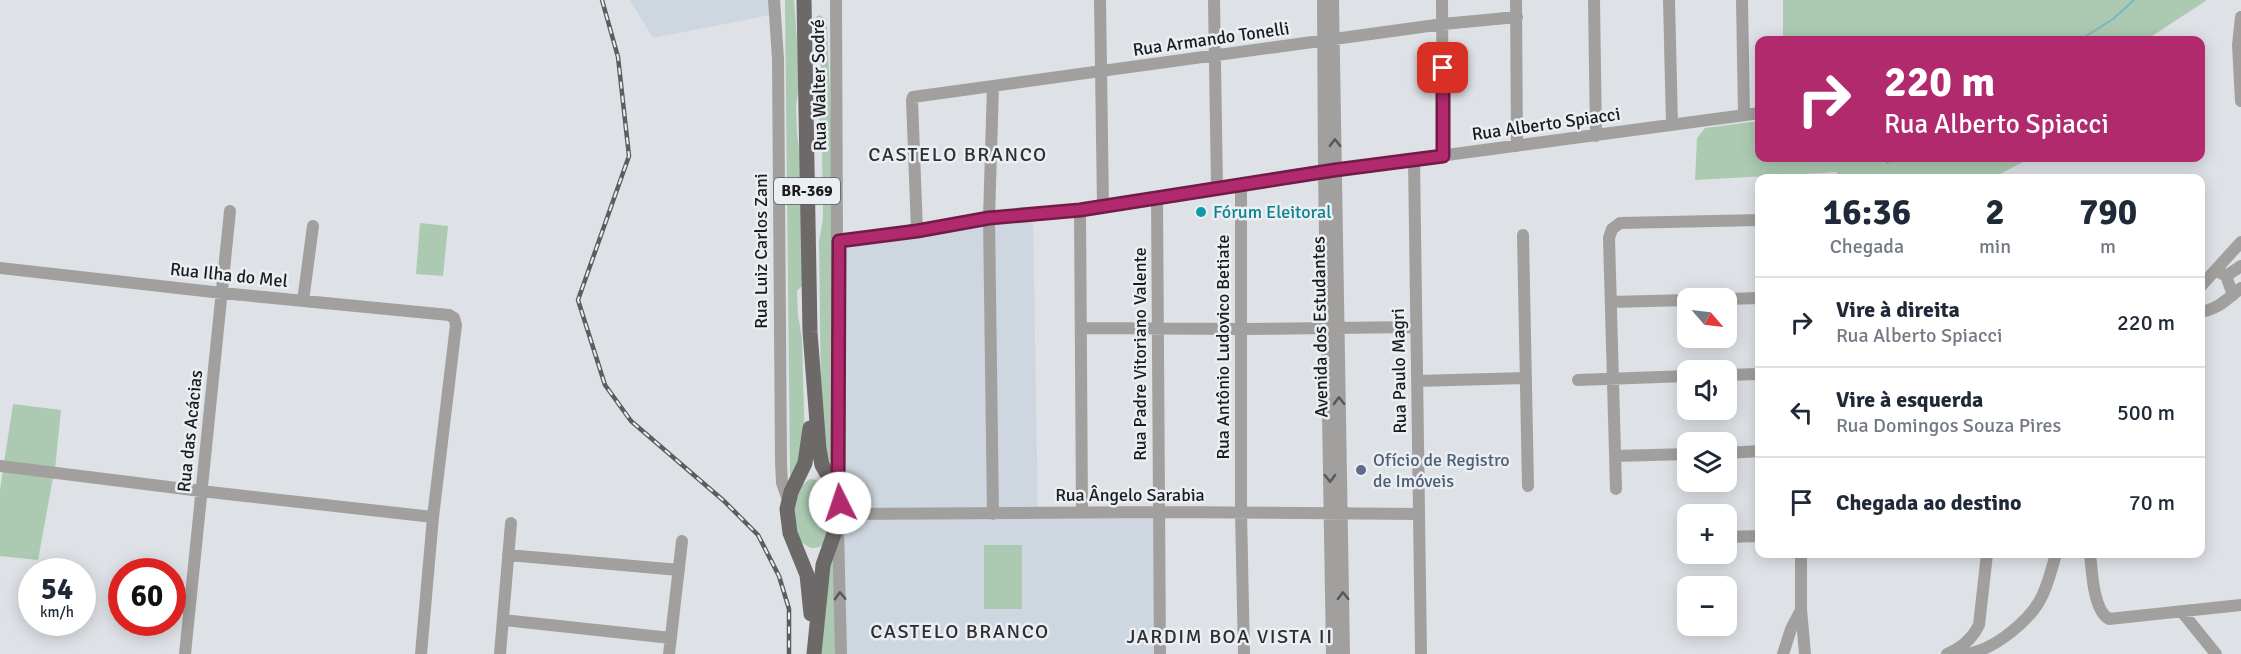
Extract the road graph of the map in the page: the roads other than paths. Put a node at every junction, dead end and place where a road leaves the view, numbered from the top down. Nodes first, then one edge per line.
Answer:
1 (774, 0) edge
2 (804, 0) edge
3 (836, 0) edge
4 (1100, 0) edge
5 (1214, 0) edge
6 (1323, 0) edge
7 (1333, 0) edge
8 (1442, 0) edge
9 (1516, 0) edge
10 (1594, 0) edge
11 (1669, 0) edge
12 (1742, 0) edge
13 (1517, 17) junction
14 (2241, 17) edge
15 (1443, 24) junction
16 (1328, 40) junction
17 (1214, 57) junction
18 (1100, 72) junction
19 (993, 86) junction
20 (2241, 101) edge
21 (1755, 113) edge
22 (1744, 114) junction
23 (1672, 125) junction
24 (1596, 136) junction
25 (1518, 147) junction
26 (1443, 156) junction
27 (1414, 160) junction
28 (1330, 172) junction
29 (1241, 184) junction
30 (1216, 188) junction
31 (1157, 197) junction
32 (1103, 206) junction
33 (1080, 210) junction
34 (230, 211) dead end
35 (989, 218) junction
36 (1755, 220) edge
37 (313, 226) dead end
38 (917, 231) junction
39 (1523, 236) dead end
40 (839, 241) junction
41 (2241, 242) edge
42 (2241, 266) edge
43 (0, 268) edge
44 (2221, 273) junction
45 (2205, 284) edge
46 (2237, 291) edge
47 (222, 293) junction
48 (1755, 298) edge
49 (1737, 299) edge
50 (1677, 300) edge
51 (303, 301) junction
52 (1611, 302) junction
53 (2205, 311) edge
54 (1416, 327) junction
55 (1081, 328) junction
56 (1157, 328) junction
57 (1332, 328) junction
58 (1241, 329) junction
59 (1755, 374) edge
60 (1737, 375) edge
61 (1677, 376) edge
62 (1526, 378) junction
63 (1613, 379) junction
64 (1578, 380) dead end
65 (813, 381) junction
66 (1417, 381) junction
67 (1755, 452) edge
68 (1737, 453) edge
69 (1677, 454) edge
70 (1615, 456) junction
71 (0, 466) edge
72 (799, 478) junction
73 (1528, 486) dead end
74 (835, 487) junction
75 (1616, 489) dead end
76 (201, 491) junction
77 (788, 500) junction
78 (1158, 512) junction
79 (1241, 512) junction
80 (1082, 513) junction
81 (993, 514) junction
82 (1336, 514) junction
83 (1419, 514) junction
84 (433, 517) junction
85 (840, 521) junction
86 (511, 523) dead end
87 (1755, 536) edge
88 (1737, 537) edge
89 (682, 541) dead end
90 (795, 543) junction
91 (829, 543) junction
92 (508, 555) junction
93 (1801, 558) edge
94 (1987, 558) edge
95 (2055, 558) edge
96 (2091, 558) edge
97 (679, 570) junction
98 (2241, 605) edge
99 (1801, 609) junction
100 (2182, 612) junction
101 (503, 620) junction
102 (1803, 631) junction
103 (671, 638) junction
104 (814, 649) edge
105 (1973, 653) edge
106 (185, 654) edge
107 (421, 654) edge
108 (500, 654) edge
109 (669, 654) edge
110 (841, 654) edge
111 (1160, 654) edge
112 (1244, 654) edge
113 (1332, 654) edge
114 (1344, 654) edge
115 (1421, 654) edge
116 (1784, 654) edge
117 (1797, 654) edge
118 (1805, 654) edge
119 (1947, 654) edge
120 (1965, 654) edge
121 (2216, 654) edge

1 - 77 street, Rua Luiz Carlos Zani
2 - 65 main road, BR-369
3 - 40 street, Rua Walter Sodré
4 - 18 street
5 - 17 street
6 - 16 street, Avenida dos Estudantes
7 - 16 street, Avenida dos Estudantes
8 - 15 street
9 - 13 street
10 - 24 street
11 - 23 street
12 - 22 street
13 - 15 street, Rua Armando Tonelli
13 - 25 street
14 - 20 street
15 - 16 street, Rua Armando Tonelli
15 - 26 street
16 - 17 street, Rua Armando Tonelli
16 - 28 street, Avenida dos Estudantes
17 - 18 street, Rua Armando Tonelli
17 - 30 street
18 - 19 street, Rua Armando Tonelli
18 - 32 street
19 - 35 street
19 - 38 street, Rua Armando Tonelli
21 - 22 street, Rua Alberto Spiacci
22 - 23 street, Rua Alberto Spiacci
23 - 24 street, Rua Alberto Spiacci
24 - 25 street, Rua Alberto Spiacci
25 - 26 street, Rua Alberto Spiacci
26 - 27 street, Rua Alberto Spiacci
27 - 28 street, Rua Alberto Spiacci
27 - 54 street, Rua Paulo Magri
28 - 29 street, Rua Alberto Spiacci
28 - 57 street, Avenida dos Estudantes
29 - 30 street, Rua Alberto Spiacci
29 - 58 street, Rua Antônio Ludovico Betiate
30 - 31 street, Rua Alberto Spiacci
31 - 32 street, Rua Alberto Spiacci
31 - 56 street, Rua Padre Vitoriano Valente
32 - 33 street, Rua Alberto Spiacci
33 - 35 street, Rua Alberto Spiacci
33 - 55 street
34 - 47 street, Rua das Acácias
35 - 38 street, Rua Alberto Spiacci
35 - 81 street
36 - 52 street
37 - 51 street
38 - 40 street, Rua Alberto Spiacci
39 - 62 street
40 - 74 street, Rua Walter Sodré
41 - 44 street
42 - 44 street
43 - 47 street, Rua Ilha do Mel
44 - 45 street
44 - 46 street
46 - 53 street
47 - 51 street, Rua Ilha do Mel
47 - 76 street, Rua das Acácias
48 - 49 street
50 - 52 street
51 - 84 street, Rua Ilha do Mel
52 - 63 street
54 - 57 street
54 - 66 street, Rua Paulo Magri
55 - 56 street
55 - 80 street
56 - 58 street
56 - 78 street, Rua Padre Vitoriano Valente
57 - 58 street
57 - 82 street, Avenida dos Estudantes
58 - 79 street, Rua Antônio Ludovico Betiate
59 - 60 street
61 - 63 street
62 - 66 street
62 - 73 street
63 - 64 street
63 - 70 street
65 - 72 main road, BR-369
65 - 74 main road, BR-369
66 - 83 street, Rua Paulo Magri
67 - 68 street
69 - 70 street
70 - 75 street
71 - 76 street
72 - 74 main road
72 - 77 main road, BR-369
74 - 85 main road, BR-369
76 - 84 street
76 - 106 street, Rua das Acácias
77 - 90 main road
78 - 79 street, Rua Ângelo Sarabia
78 - 80 street, Rua Ângelo Sarabia
78 - 111 street, Rua Padre Vitoriano Valente
79 - 82 street, Rua Ângelo Sarabia
79 - 112 street, Rua Antônio Ludovico Betiate
80 - 81 street, Rua Ângelo Sarabia
81 - 85 street, Rua Ângelo Sarabia
82 - 83 street, Rua Ângelo Sarabia
82 - 113 street, Avenida dos Estudantes
114 -> 82 street, Avenida dos Estudantes
83 - 115 street, Rua Paulo Magri
84 - 107 street
85 - 91 main road
110 -> 85 street
86 - 92 street
87 - 88 street
89 - 97 street
90 - 91 main road
90 - 104 main road
91 - 104 main road
92 - 97 street
92 - 101 street
93 - 99 street
94 - 119 street
95 - 105 street
96 - 100 street
97 - 103 street
98 - 100 street
99 - 102 street
99 - 116 street
100 - 121 street
101 - 103 street
101 - 108 street
102 - 117 street
102 - 118 street
103 - 109 street
105 - 120 street

